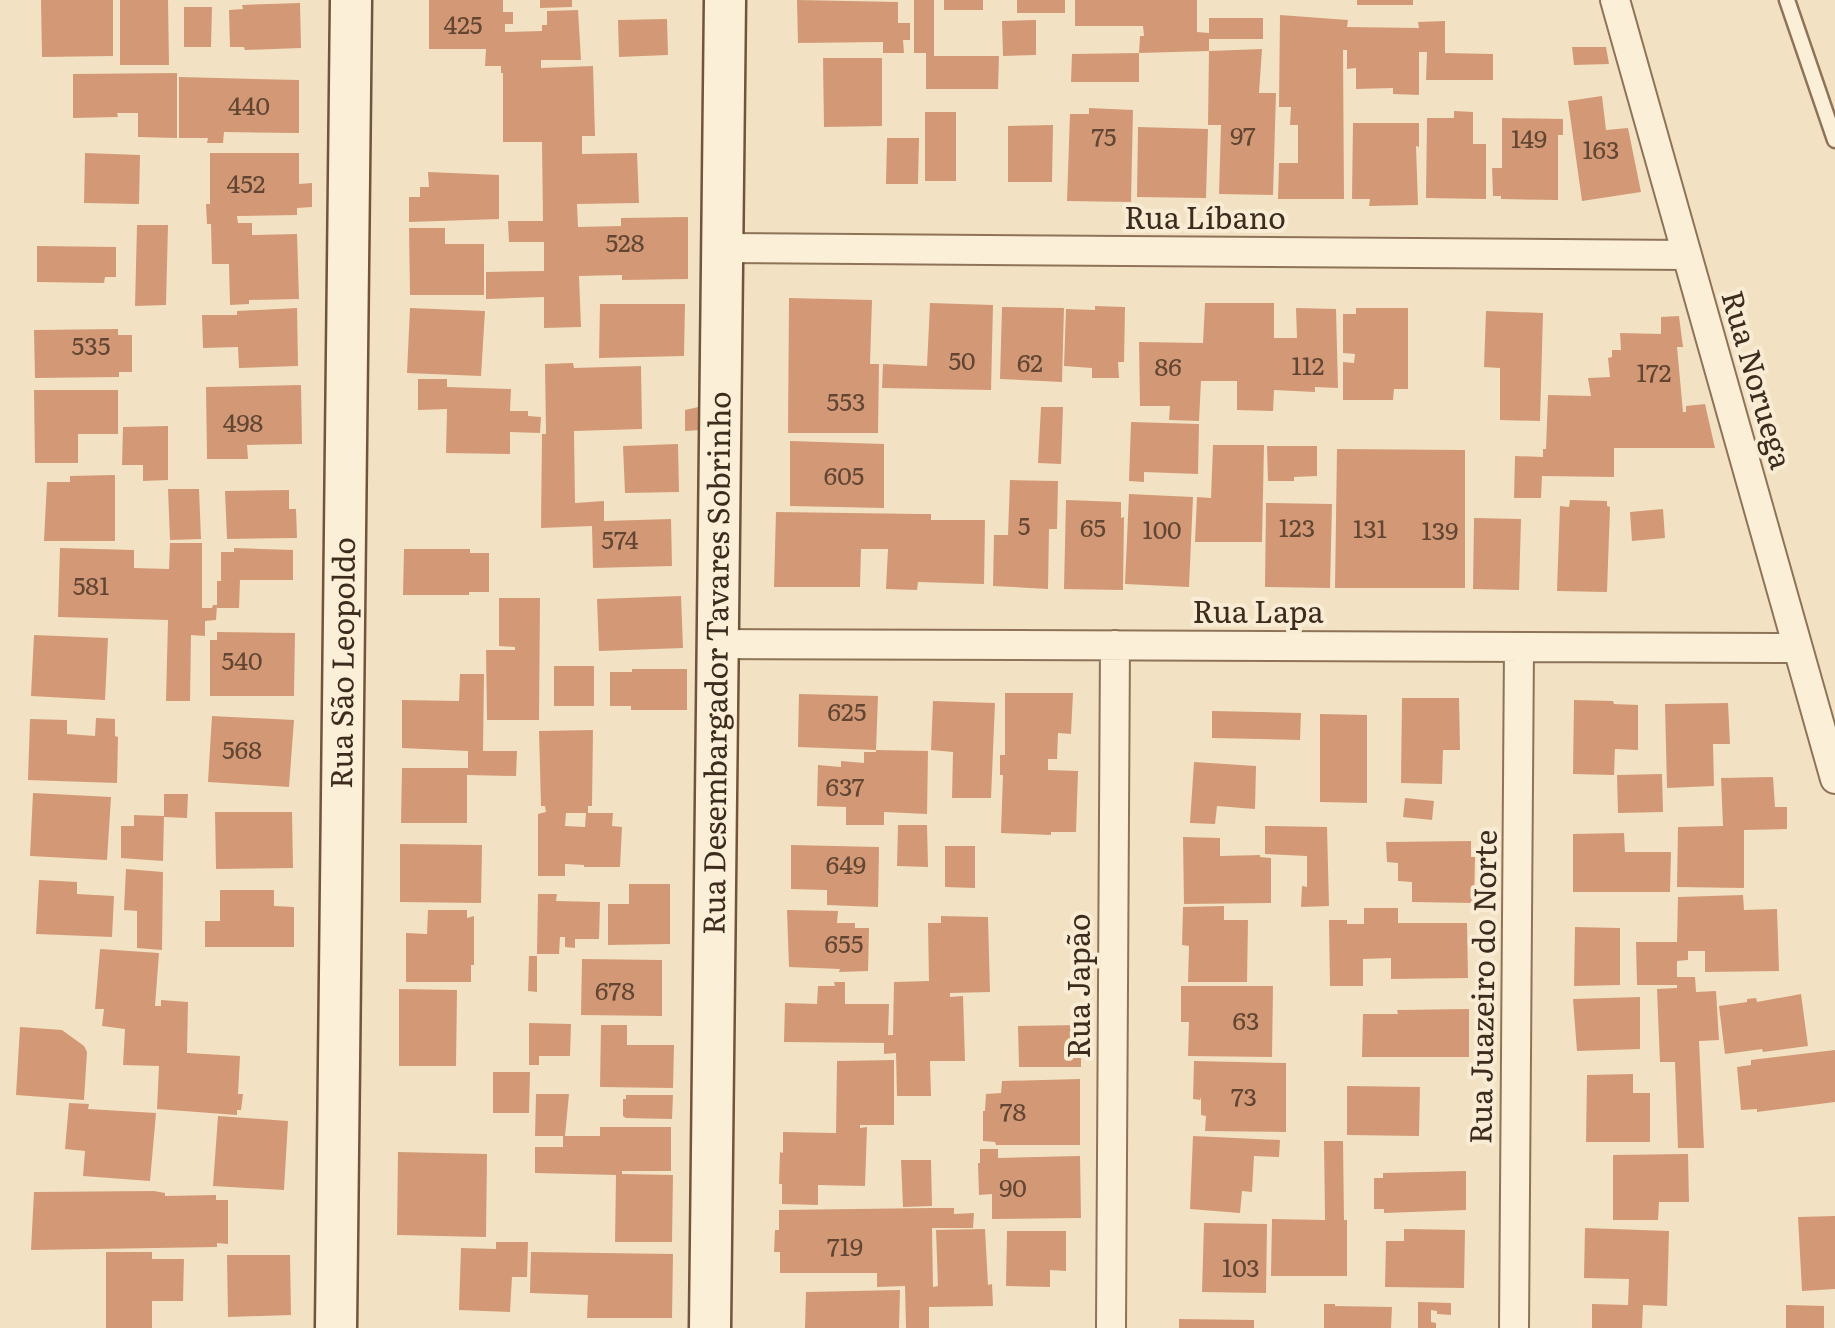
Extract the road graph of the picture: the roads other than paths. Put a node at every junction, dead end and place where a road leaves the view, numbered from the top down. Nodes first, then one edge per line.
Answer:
1 (351, 0) edge
2 (724, 0) edge
3 (1615, 0) edge
4 (1787, 0) edge
5 (1835, 140) edge
6 (722, 248) junction
7 (1687, 255) junction
8 (718, 644) junction
9 (1115, 645) junction
10 (1520, 647) junction
11 (1798, 648) junction
12 (1835, 779) edge
13 (336, 1328) edge
14 (710, 1328) edge
15 (1110, 1328) edge
16 (1514, 1328) edge

1 - 13 street, Rua São Leopoldo
2 - 6 street, Rua Desembargador Tavares Sobrinho
3 - 7 street, Rua Noruega
4 - 5 lane
6 - 7 street, Rua Líbano
6 - 8 street, Rua Desembargador Tavares Sobrinho
7 - 11 street, Rua Noruega
8 - 9 street, Rua Lapa
8 - 14 street, Rua Desembargador Tavares Sobrinho
9 - 10 street, Rua Lapa
9 - 15 street, Rua Japão
10 - 11 street, Rua Lapa
10 - 16 street, Rua Juazeiro do Norte
11 - 12 street, Rua Noruega

